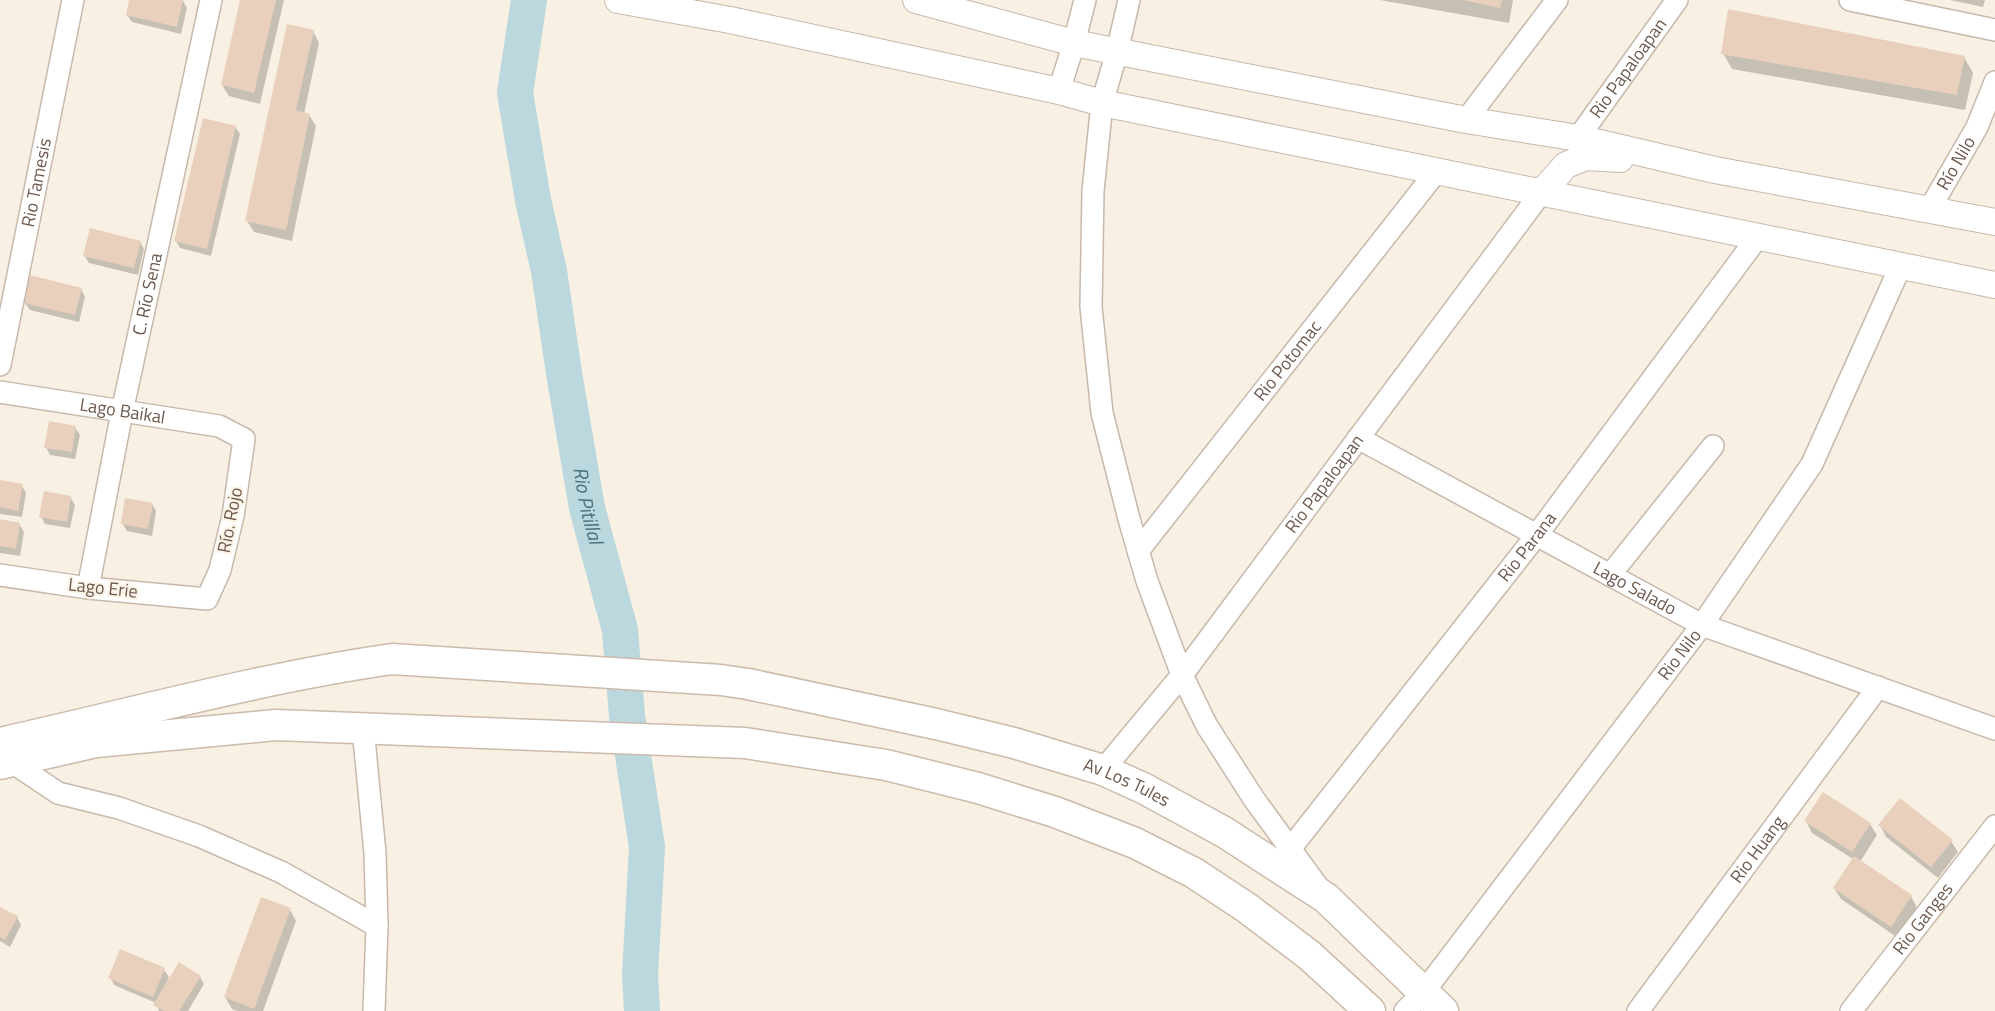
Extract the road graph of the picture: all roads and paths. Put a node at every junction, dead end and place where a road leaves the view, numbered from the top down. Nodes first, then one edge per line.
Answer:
1 (73, 0) edge
2 (211, 0) edge
3 (618, 0) edge
4 (916, 0) edge
5 (1085, 0) edge
6 (1129, 0) edge
7 (1557, 0) edge
8 (1677, 0) edge
9 (1850, 0) edge
10 (1995, 30) edge
11 (1074, 44) junction
12 (1117, 52) junction
13 (1995, 82) edge
14 (1059, 92) junction
15 (1102, 103) junction
16 (1466, 120) junction
17 (1578, 138) junction
18 (1715, 170) junction
19 (1436, 172) junction
20 (1541, 194) junction
21 (1929, 210) junction
22 (1995, 222) edge
23 (1757, 238) junction
24 (1901, 265) junction
25 (1995, 285) edge
26 (0, 365) edge
27 (0, 392) edge
28 (122, 412) junction
29 (1358, 438) junction
30 (244, 439) joint
31 (1713, 446) dead end
32 (1536, 536) junction
33 (1138, 551) junction
34 (0, 575) edge
35 (1610, 576) junction
36 (88, 588) junction
37 (207, 599) joint
38 (1702, 625) junction
39 (1182, 675) junction
40 (1878, 687) junction
41 (377, 729) junction
42 (1995, 729) edge
43 (4, 756) edge
44 (1103, 770) junction
45 (1995, 826) edge
46 (1290, 849) junction
47 (1326, 898) junction
48 (377, 926) junction
49 (1424, 1005) edge
50 (374, 1011) edge
51 (1370, 1011) edge
52 (1638, 1011) edge
53 (1851, 1011) edge

1 - 26 street, Rio Tamesis
2 - 28 street, C. Río Sena
3 - 14 street
4 - 11 street
5 - 11 street
6 - 12 street
7 - 16 street
8 - 17 street, Rio Papaloapan
9 - 10 street
11 - 12 street
11 - 14 street
12 - 15 street
12 - 16 street
13 - 21 street, Río Nilo
14 - 15 street
15 - 19 street
15 - 33 street
16 - 17 street
17 - 18 street
18 - 20 street
18 - 21 street
19 - 20 street
19 - 33 street, Rio Potomac
20 - 23 street
20 - 29 street, Rio Papaloapan
21 - 22 street
23 - 24 street
23 - 32 street, Rio Parana
24 - 25 street
24 - 38 street, Rio Nilo
27 - 28 street, Lago Baikal
28 - 30 street, Lago Baikal
28 - 36 street, C. Río Sena
29 - 32 street, Lago Salado
29 - 39 street, Rio Papaloapan
30 - 37 street, Río. Rojo
31 - 35 street
32 - 35 street, Lago Salado
32 - 46 street, Rio Parana
33 - 39 street
34 - 36 street, Lago Erie
35 - 38 street, Lago Salado
36 - 37 street, Lago Erie
38 - 40 street, Lago Salado
38 - 49 street, Rio Nilo
39 - 44 street, Rio Papaloapan
39 - 46 street
40 - 42 street, Lago Salado
40 - 52 street, Rio Huang
41 - 43 main road
41 - 48 street
41 - 51 main road
43 - 44 main road, Av Los Tules
43 - 48 street
44 - 47 main road, Av Los Tules
45 - 53 street, Rio Ganges
46 - 47 street
47 - 49 main road, Av Los Tules
48 - 50 street

